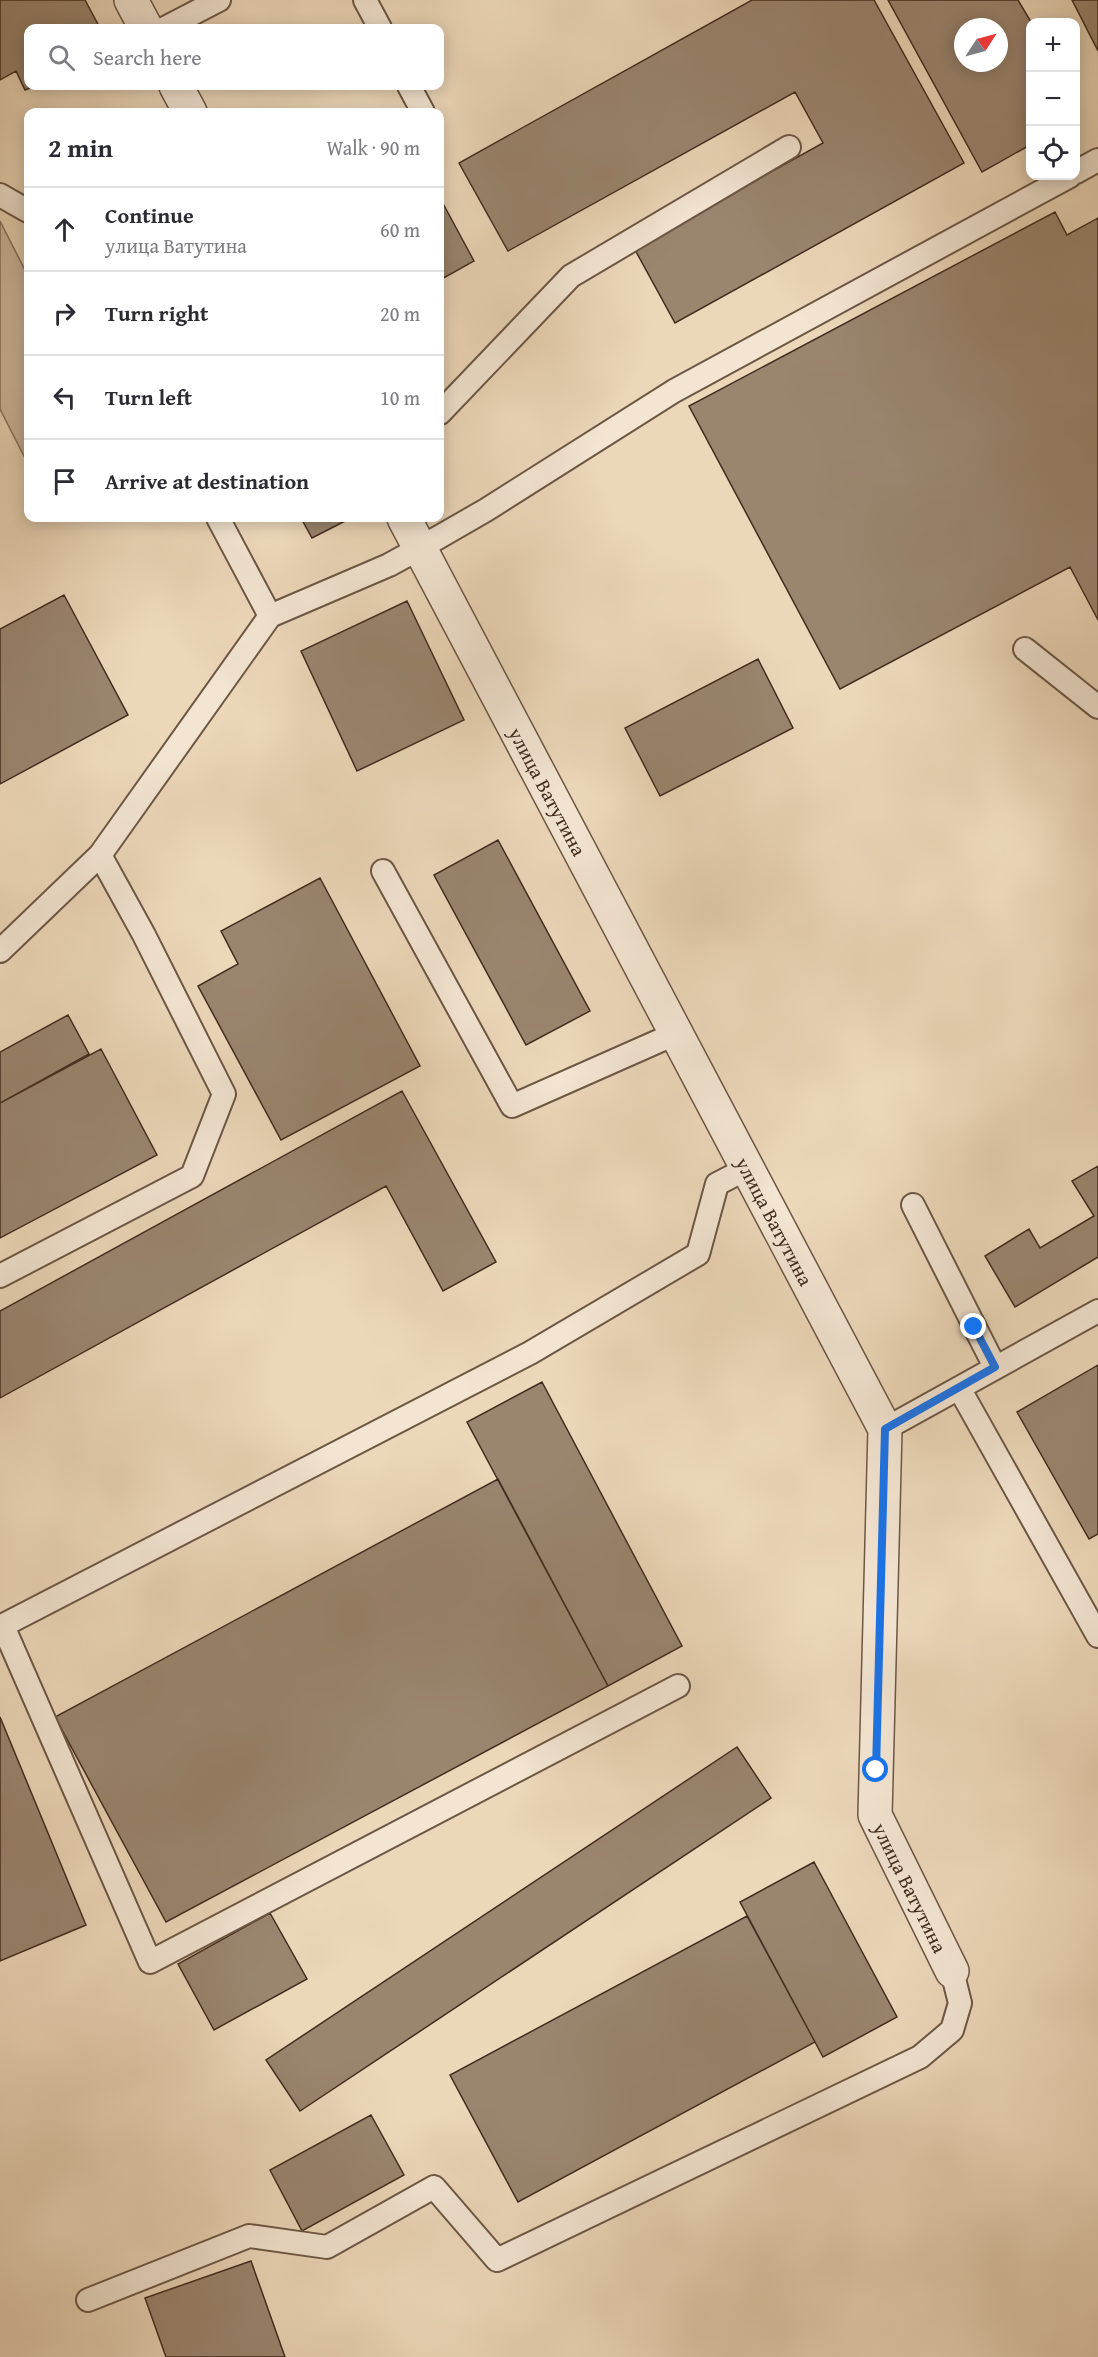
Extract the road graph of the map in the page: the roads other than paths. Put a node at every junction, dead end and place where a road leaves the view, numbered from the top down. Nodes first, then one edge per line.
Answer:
1 (131, 0) edge
2 (219, 0) edge
3 (365, 0) edge
4 (144, 24) edge
5 (173, 24) edge
6 (378, 24) edge
7 (178, 90) edge
8 (411, 90) edge
9 (188, 108) edge
10 (421, 108) edge
11 (789, 147) dead end
12 (1098, 160) edge
13 (1080, 170) edge
14 (1063, 180) edge
15 (0, 195) edge
16 (24, 209) edge
17 (444, 409) edge
18 (220, 522) edge
19 (406, 522) edge
20 (420, 548) junction
21 (270, 616) junction
22 (1025, 649) dead end
23 (1098, 707) edge
24 (100, 855) junction
25 (383, 871) dead end
26 (0, 951) edge
27 (677, 1033) junction
28 (748, 1168) junction
29 (913, 1205) dead end
30 (0, 1276) edge
31 (1098, 1311) edge
32 (995, 1367) junction
33 (959, 1388) junction
34 (885, 1429) junction
35 (1, 1627) edge
36 (1098, 1636) edge
37 (678, 1686) dead end
38 (952, 1971) joint
39 (88, 2300) dead end

1 - 4 street
2 - 5 lane
3 - 6 lane
7 - 9 street
8 - 10 lane
11 - 17 lane
12 - 13 lane
14 - 20 lane
15 - 16 lane
18 - 21 lane
19 - 20 street, улица Ватутина
20 - 21 lane
20 - 27 street, улица Ватутина
21 - 24 lane
22 - 23 lane
24 - 26 lane
24 - 30 lane
25 - 27 lane
27 - 28 street, улица Ватутина
28 - 34 street, улица Ватутина
28 - 35 lane
29 - 32 lane
31 - 32 lane
32 - 33 lane
33 - 34 lane
33 - 36 lane
34 - 38 street, улица Ватутина
35 - 37 lane
38 - 39 lane

